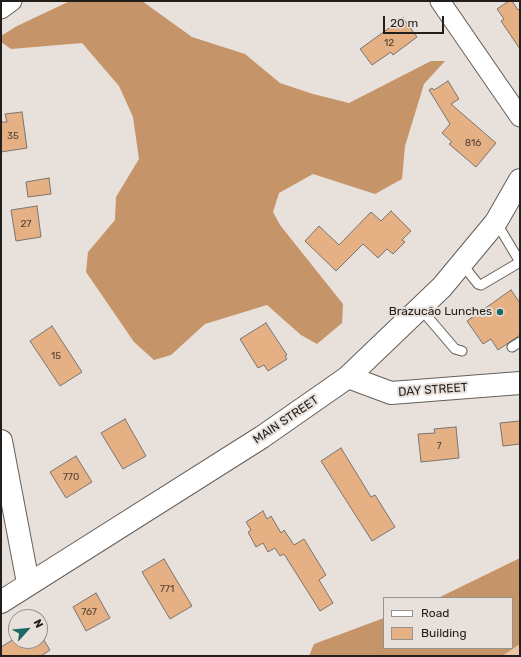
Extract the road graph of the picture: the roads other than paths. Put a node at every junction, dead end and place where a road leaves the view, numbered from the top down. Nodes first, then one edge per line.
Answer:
1 (12, 1) edge
2 (440, 1) edge
3 (1, 9) edge
4 (520, 117) edge
5 (520, 180) edge
6 (496, 222) junction
7 (520, 262) edge
8 (462, 264) junction
9 (420, 308) junction
10 (462, 351) dead end
11 (348, 377) junction
12 (520, 383) edge
13 (1, 441) edge
14 (28, 583) junction
15 (1, 602) edge

1 - 3 street
2 - 4 street
5 - 6 main road, MAIN STREET
6 - 7 lane
6 - 8 main road, MAIN STREET
7 - 8 lane
8 - 9 main road, MAIN STREET
9 - 10 lane
9 - 11 main road, MAIN STREET
11 - 12 main road, DAY STREET
11 - 14 main road, MAIN STREET
13 - 14 main road
14 - 15 main road, MAIN STREET

